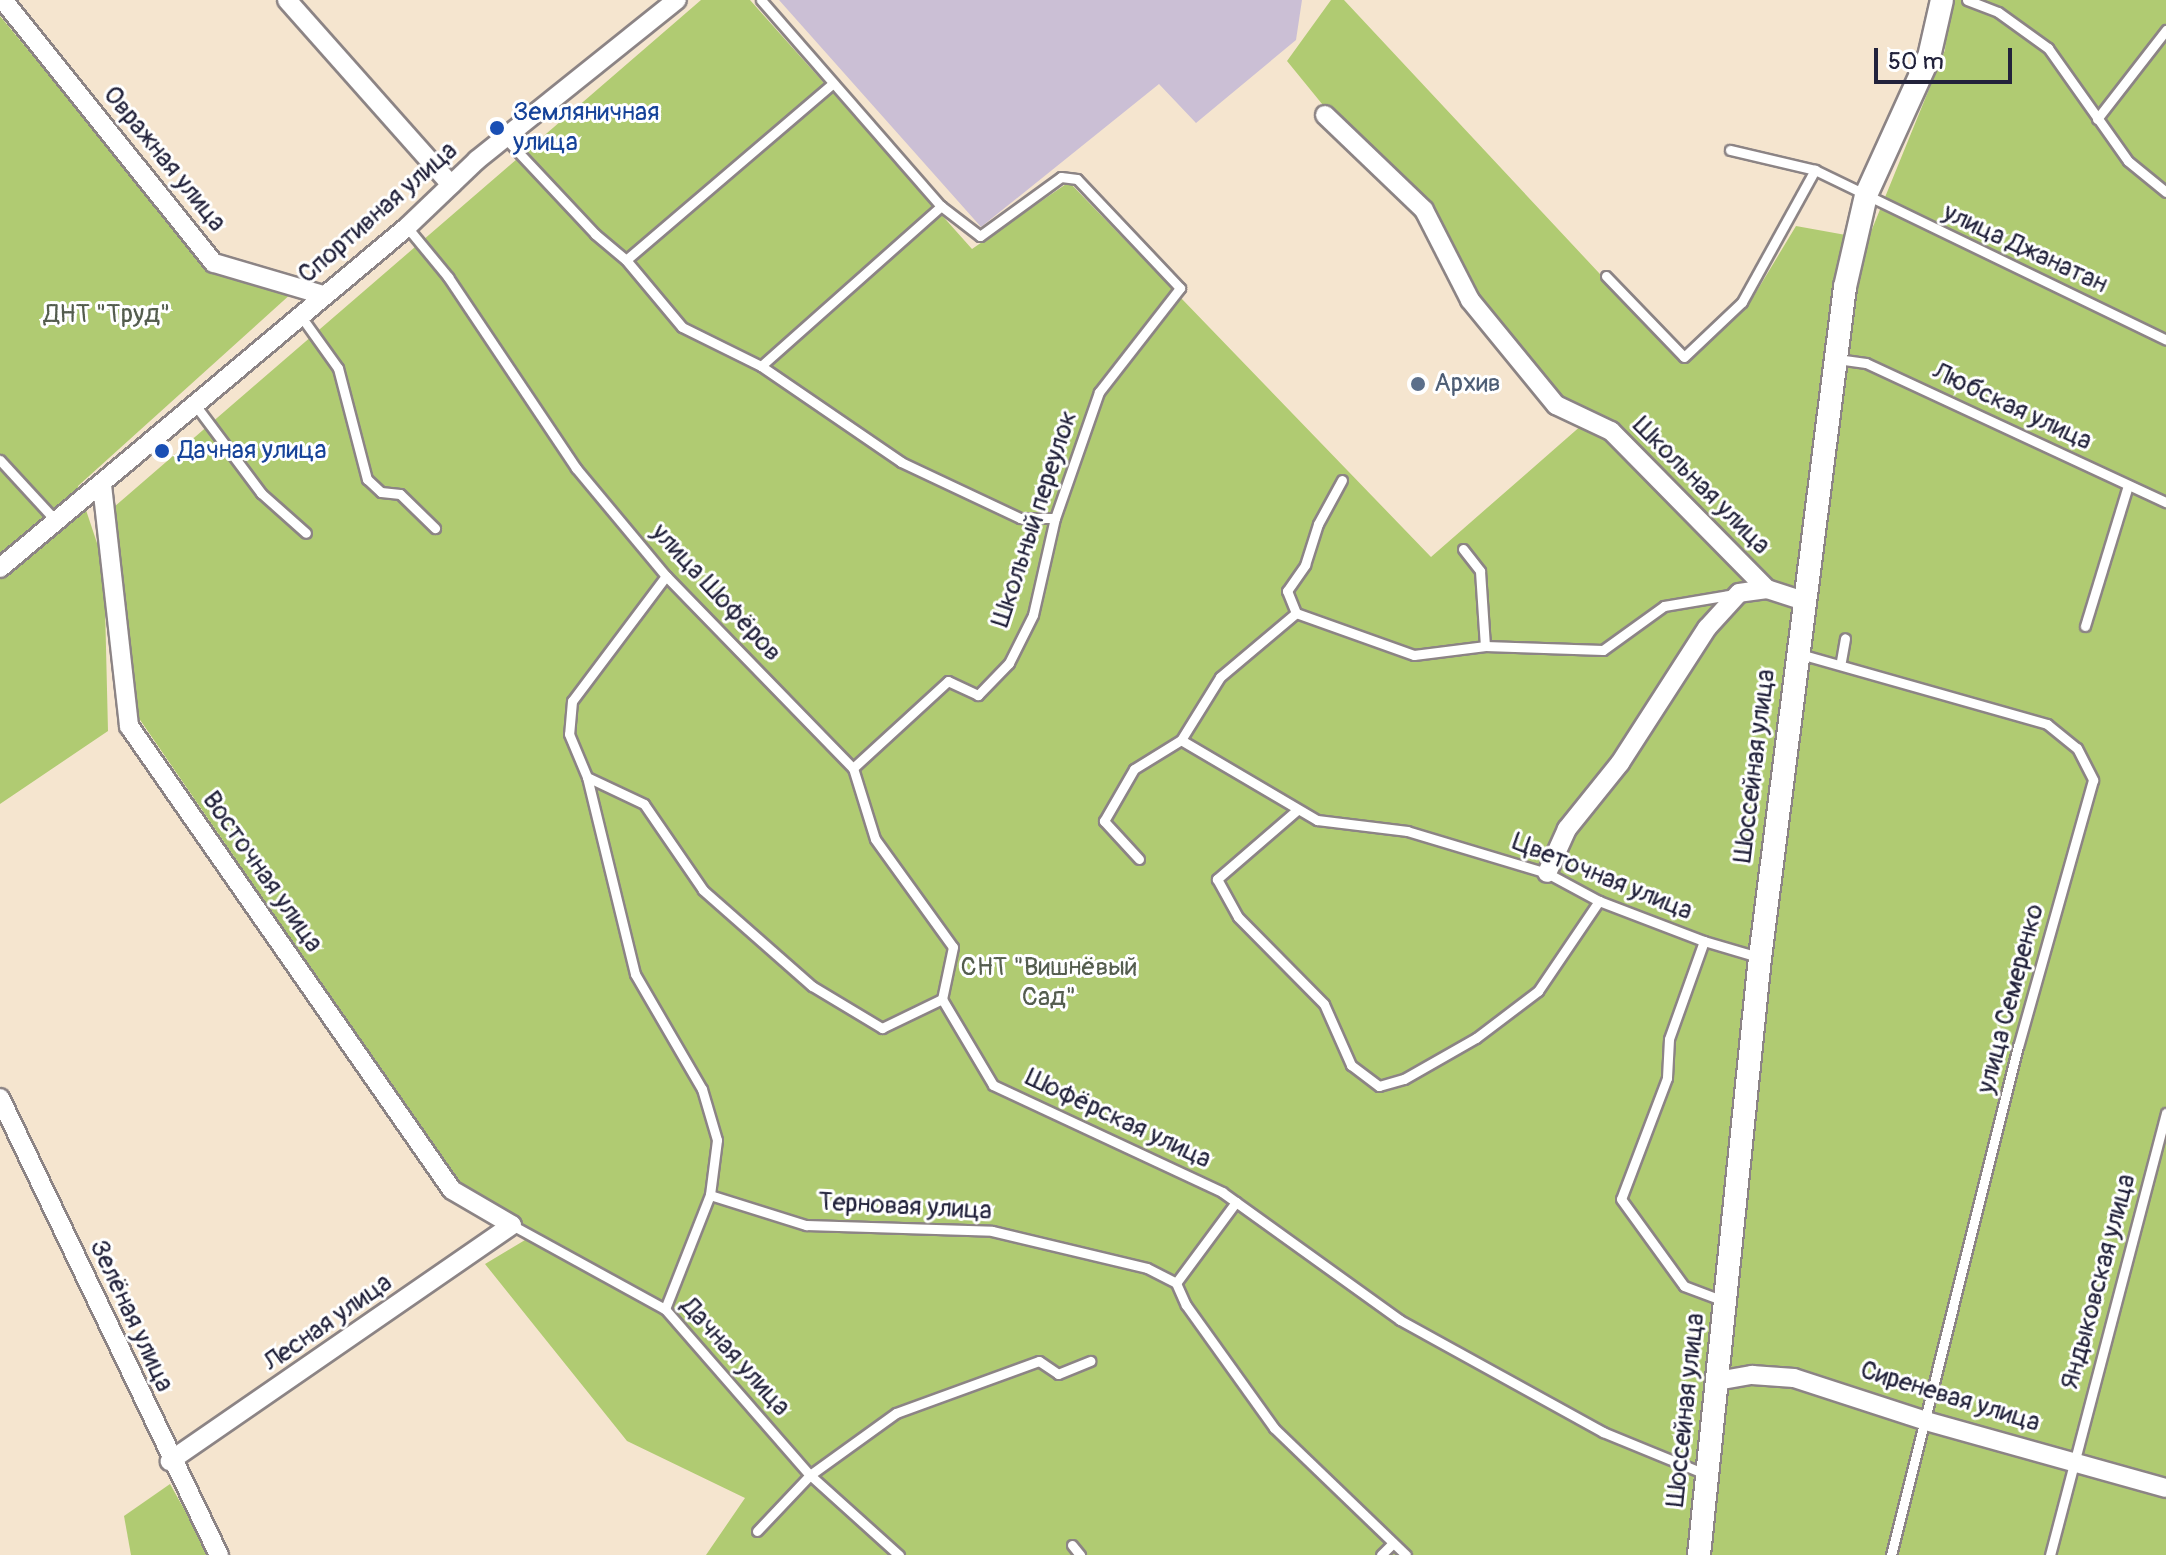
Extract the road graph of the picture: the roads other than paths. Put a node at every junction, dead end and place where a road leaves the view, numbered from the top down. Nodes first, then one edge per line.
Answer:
1 (3, 0) edge
2 (287, 0) edge
3 (677, 0) edge
4 (761, 0) edge
5 (1942, 0) edge
6 (1967, 0) edge
7 (2166, 30) edge
8 (833, 83) junction
9 (1325, 115) dead end
10 (2097, 119) junction
11 (505, 138) junction
12 (1730, 150) dead end
13 (1815, 170) junction
14 (451, 185) junction
15 (2166, 192) edge
16 (1866, 195) junction
17 (941, 206) junction
18 (407, 227) junction
19 (626, 260) junction
20 (1606, 276) dead end
21 (323, 295) junction
22 (300, 315) junction
23 (2166, 340) edge
24 (1837, 359) junction
25 (761, 366) junction
26 (196, 406) junction
27 (0, 460) edge
28 (1342, 480) dead end
29 (102, 485) junction
30 (2128, 485) junction
31 (2166, 502) edge
32 (1055, 518) junction
33 (57, 522) junction
34 (435, 528) dead end
35 (306, 533) dead end
36 (1463, 549) dead end
37 (0, 568) edge
38 (666, 576) junction
39 (1767, 589) junction
40 (1739, 593) junction
41 (1803, 601) junction
42 (1296, 613) junction
43 (2085, 626) dead end
44 (1845, 638) dead end
45 (1485, 646) junction
46 (1796, 653) junction
47 (1841, 661) junction
48 (1181, 740) junction
49 (853, 768) junction
50 (587, 777) junction
51 (1297, 810) junction
52 (1139, 859) dead end
53 (1547, 873) junction
54 (1599, 901) junction
55 (1704, 941) junction
56 (1760, 958) junction
57 (942, 999) junction
58 (0, 1098) edge
59 (2166, 1113) edge
60 (710, 1195) junction
61 (1236, 1202) junction
62 (512, 1225) junction
63 (1176, 1283) junction
64 (1725, 1302) junction
65 (665, 1309) junction
66 (1091, 1361) dead end
67 (1717, 1381) junction
68 (1926, 1421) junction
69 (170, 1461) junction
70 (2074, 1462) junction
71 (810, 1475) junction
72 (1708, 1475) junction
73 (2166, 1488) edge
74 (757, 1531) dead end
75 (1393, 1543) junction
76 (1072, 1545) dead end
77 (219, 1555) edge
78 (899, 1555) edge
79 (1080, 1555) edge
80 (1381, 1555) edge
81 (1406, 1555) edge
82 (1699, 1555) edge
83 (1891, 1555) edge
84 (2050, 1555) edge

1 - 21 street, Овражная улица
2 - 14 street
3 - 11 street, Спортивная улица
4 - 8 lane
5 - 16 street, Шоссейная улица
6 - 10 lane
7 - 10 lane
8 - 17 lane
8 - 19 lane
9 - 39 street, Школьная улица
10 - 15 lane
11 - 14 street, Спортивная улица
11 - 19 lane
12 - 13 lane, улица Джанатан
13 - 16 lane, улица Джанатан
13 - 20 lane
14 - 18 street, Спортивная улица
16 - 23 lane, улица Джанатан
16 - 24 street, Шоссейная улица
17 - 25 lane
17 - 32 lane, Школьный переулок
18 - 21 street, Спортивная улица
18 - 38 lane, улица Шофёров
19 - 25 lane
21 - 22 street, Спортивная улица
22 - 26 street, Спортивная улица
22 - 34 lane, Спортивная улица
24 - 30 lane, Любская улица
24 - 41 street, Шоссейная улица
25 - 32 lane
26 - 29 street, Спортивная улица
26 - 35 lane
27 - 33 lane
28 - 42 lane
29 - 33 street, Спортивная улица
29 - 62 street, Восточная улица
30 - 31 lane, Любская улица
30 - 43 lane
32 - 49 lane, Школьный переулок
33 - 37 street, Спортивная улица
36 - 45 lane
38 - 49 lane, улица Шофёров
38 - 50 lane
39 - 40 street, Школьная улица
39 - 41 street
40 - 45 lane
40 - 53 street, Школьная улица
41 - 46 street, Шоссейная улица
42 - 45 lane
42 - 48 lane
44 - 47 lane
46 - 47 lane, улица Семеренко
46 - 56 street, Шоссейная улица
47 - 68 lane, улица Семеренко
48 - 51 lane, Цветочная улица
48 - 52 lane
49 - 57 lane, улица Шофёров
50 - 57 lane
50 - 60 lane
51 - 53 lane, Цветочная улица
51 - 54 lane
53 - 54 lane, Цветочная улица
54 - 55 lane, Цветочная улица
55 - 56 lane
55 - 64 lane, Цветочная улица
56 - 64 street, Шоссейная улица
57 - 61 lane, Шофёрская улица
58 - 69 street, Зелёная улица
59 - 70 lane, Яндыковская улица
60 - 63 lane, Терновая улица
60 - 65 lane
61 - 63 lane
61 - 72 lane, Шофёрская улица
62 - 65 lane, Дачная улица
62 - 69 street, Лесная улица
63 - 75 lane
64 - 67 street, Шоссейная улица
65 - 71 lane, Дачная улица
66 - 71 lane
67 - 68 street, Сиреневая улица
67 - 72 street, Шоссейная улица
68 - 70 street, Сиреневая улица
68 - 83 lane, улица Семеренко
69 - 77 street, Зелёная улица
70 - 73 street, Сиреневая улица
70 - 84 lane, Яндыковская улица
71 - 74 lane
71 - 78 lane, Дачная улица
72 - 82 street, Шоссейная улица
75 - 80 lane
75 - 81 lane
76 - 79 lane

